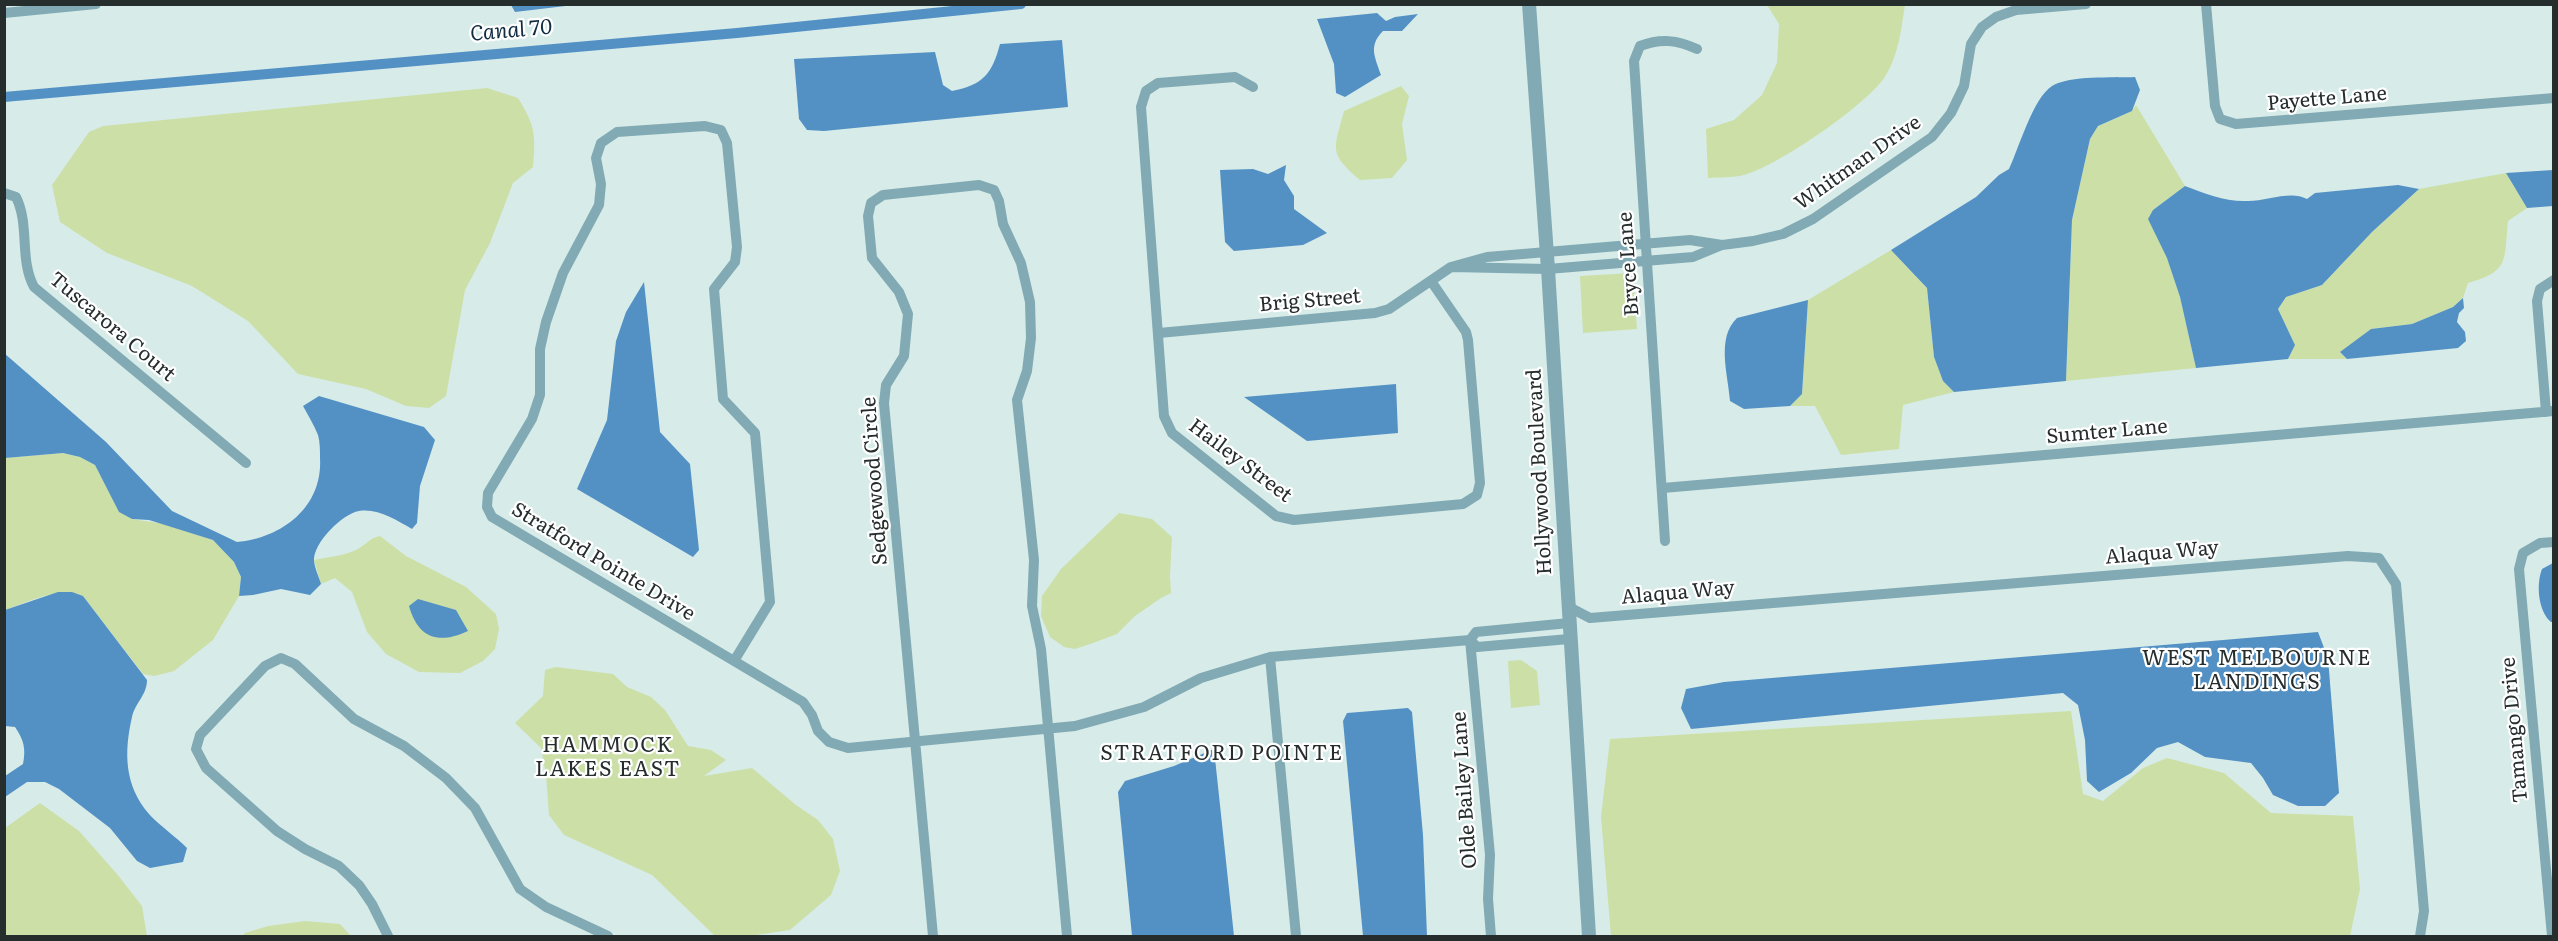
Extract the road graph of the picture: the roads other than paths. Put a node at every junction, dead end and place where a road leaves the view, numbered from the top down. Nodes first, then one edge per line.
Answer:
1 (96, 4) edge
2 (1529, 4) edge
3 (2086, 4) edge
4 (2206, 4) edge
5 (26, 8) edge
6 (4, 13) edge
7 (1697, 49) dead end
8 (1253, 87) dead end
9 (2553, 98) edge
10 (4, 193) edge
11 (1646, 243) junction
12 (1722, 245) junction
13 (1547, 251) junction
14 (1647, 261) junction
15 (1451, 267) junction
16 (1548, 269) junction
17 (2553, 280) edge
18 (1431, 281) junction
19 (1159, 333) junction
20 (2550, 411) edge
21 (246, 463) dead end
22 (1663, 488) junction
23 (1665, 541) dead end
24 (2553, 542) edge
25 (1567, 606) junction
26 (1569, 623) junction
27 (1569, 639) junction
28 (1470, 640) junction
29 (1270, 657) junction
30 (734, 661) junction
31 (1048, 729) junction
32 (915, 741) junction
33 (388, 936) edge
34 (609, 936) edge
35 (933, 936) edge
36 (1067, 936) edge
37 (1296, 936) edge
38 (1491, 936) edge
39 (1589, 936) edge
40 (2420, 936) edge
41 (2552, 936) edge

1 - 5 street
2 - 13 street, Hollywood Boulevard
3 - 12 street, Whitman Drive
4 - 9 street, Payette Lane
5 - 6 street
7 - 11 street, Bryce Lane
8 - 19 street, Hailey Street
10 - 21 street, Tuscarora Court
11 - 12 street, Whitman Drive
11 - 13 street, Whitman Drive
11 - 14 street, Bryce Lane
12 - 14 street, Whitman Drive
13 - 15 street, Brig Street
13 - 16 street, Hollywood Boulevard
14 - 16 street, Whitman Drive
14 - 22 street, Bryce Lane
15 - 16 street
15 - 18 street, Brig Street
16 - 25 street, Hollywood Boulevard
17 - 20 street
18 - 19 street, Brig Street
18 - 19 street, Hailey Street
20 - 22 street, Sumter Lane
22 - 23 street, Bryce Lane
24 - 41 street, Tamango Drive
25 - 26 street, Hollywood Boulevard
25 - 40 street, Alaqua Way
26 - 27 street, Hollywood Boulevard
26 - 28 street
27 - 28 street
27 - 39 street, Hollywood Boulevard
28 - 29 street, Stratford Pointe Drive
28 - 38 street, Olde Bailey Lane
29 - 31 street, Stratford Pointe Drive
29 - 37 street
30 - 30 street, Stratford Pointe Drive
30 - 32 street, Stratford Pointe Drive
31 - 32 street, Stratford Pointe Drive
31 - 32 street, Sedgewood Circle
31 - 36 street, Sedgewood Circle
32 - 35 street, Sedgewood Circle
33 - 34 street

